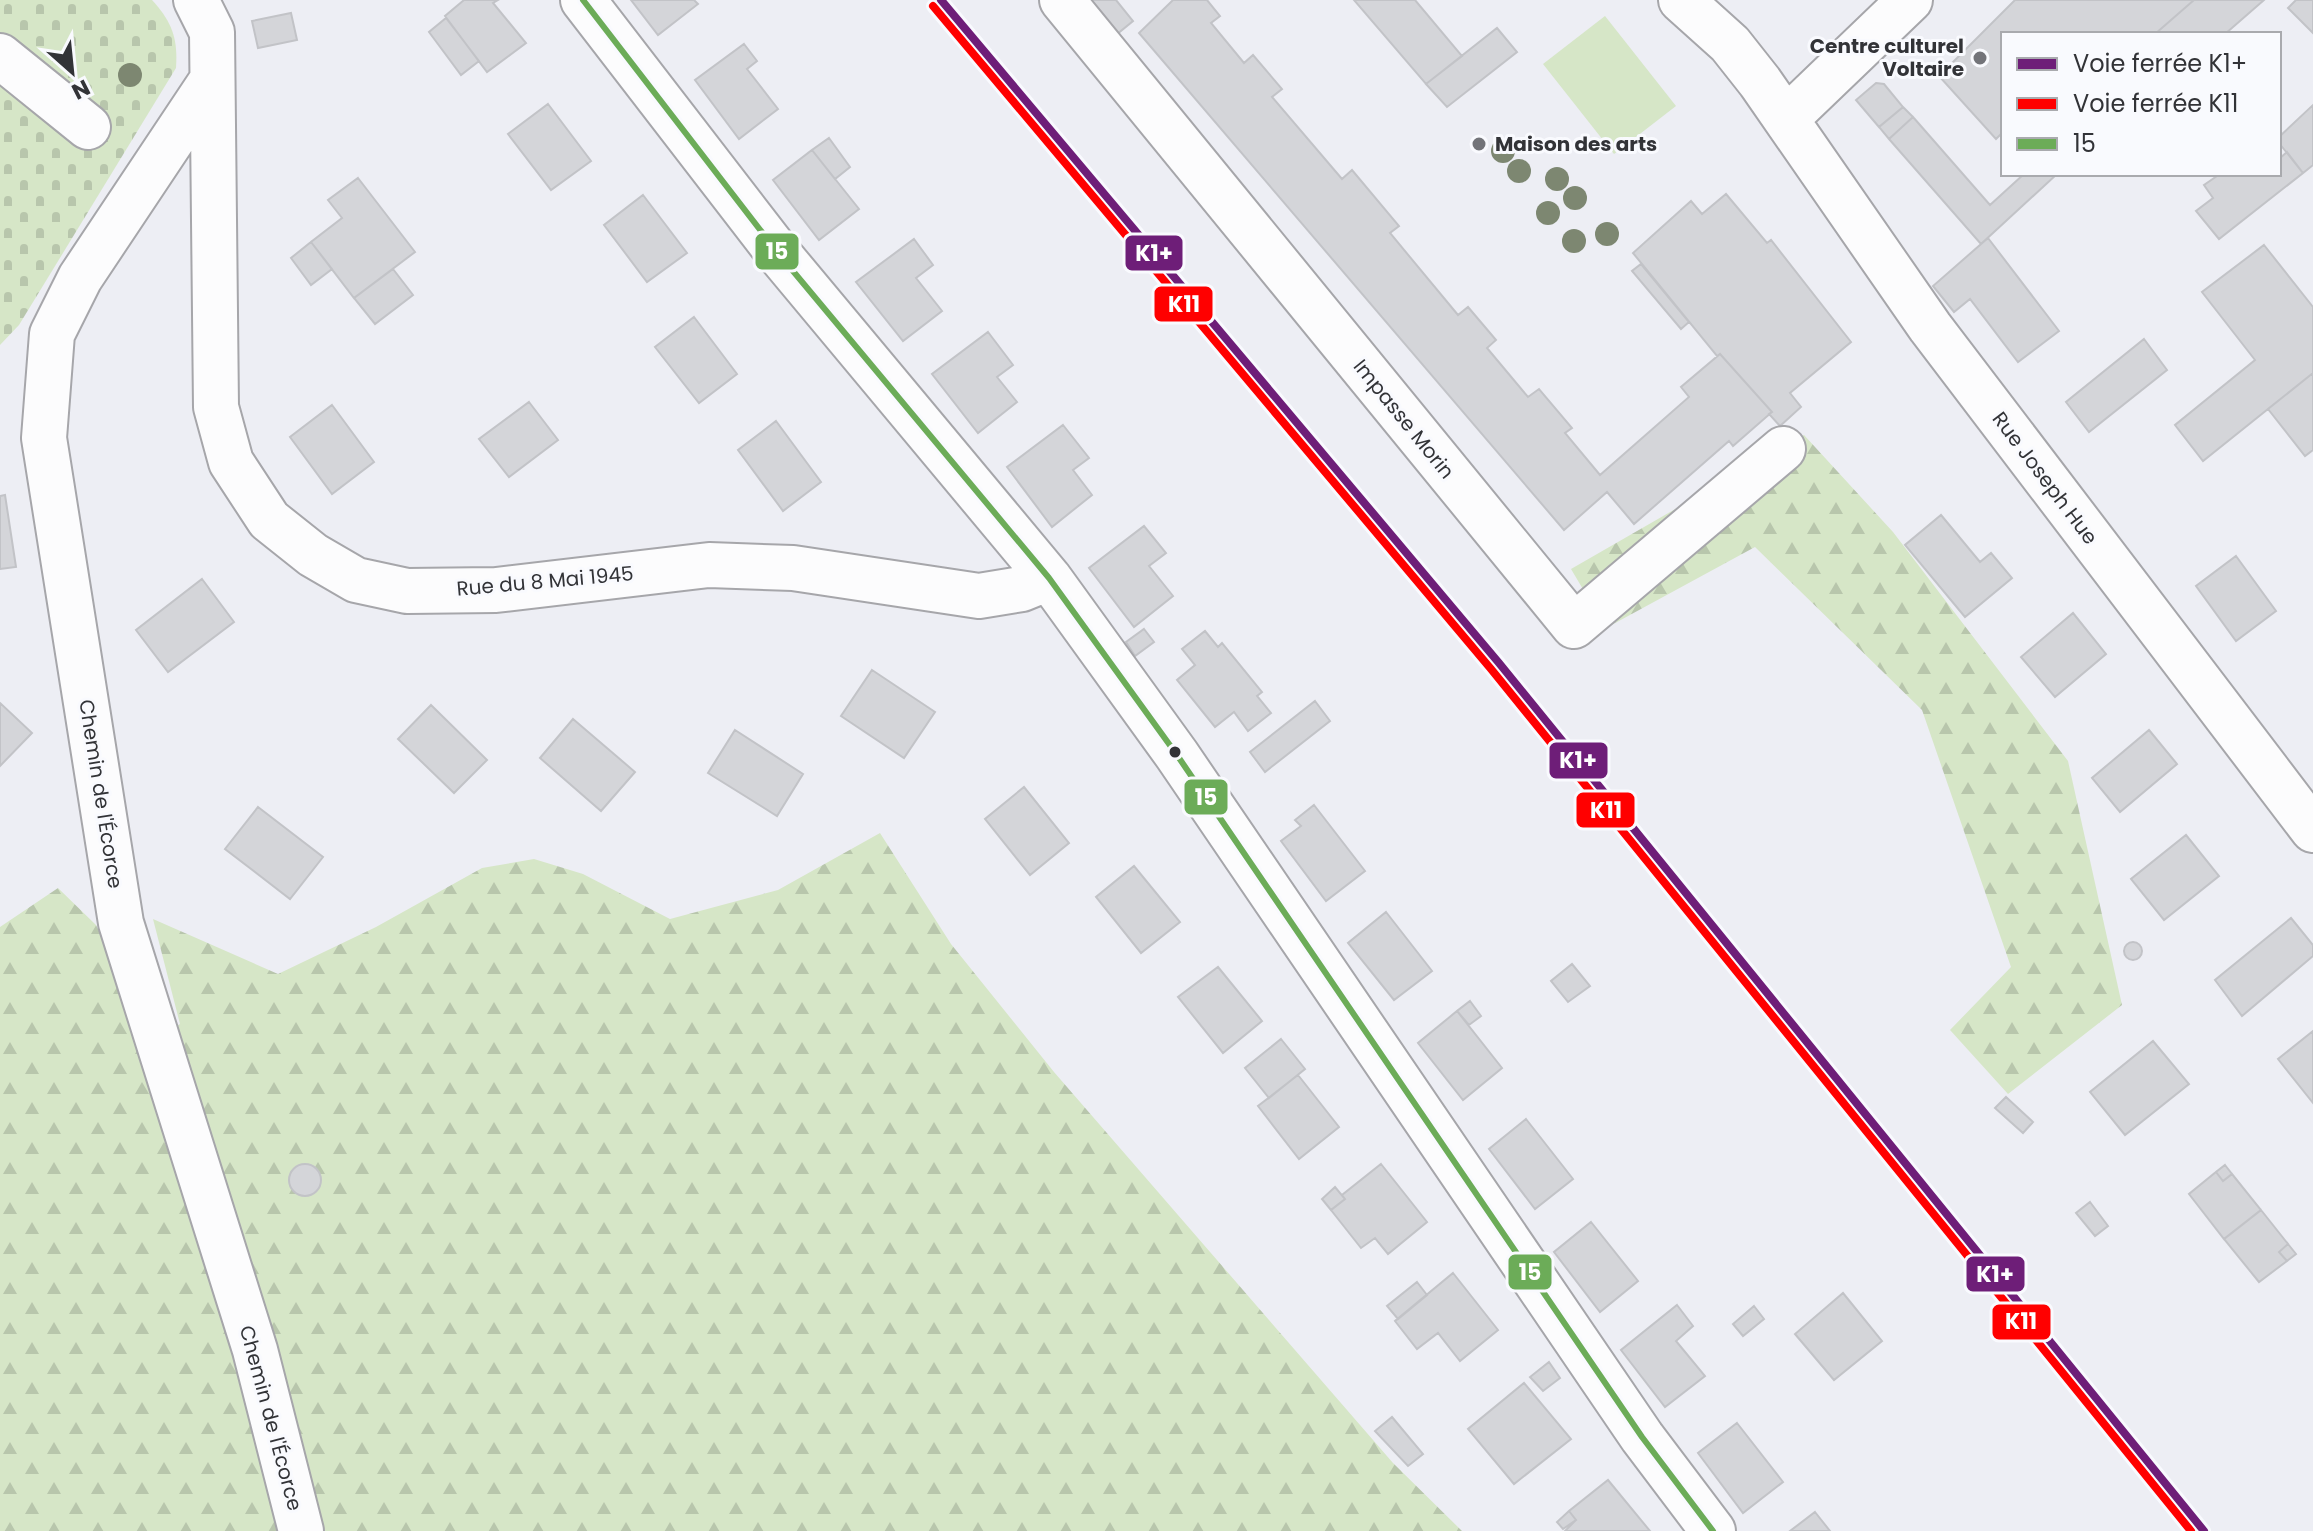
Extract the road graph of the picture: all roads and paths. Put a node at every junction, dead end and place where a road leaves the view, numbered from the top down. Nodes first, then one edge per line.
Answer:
1 (196, 0) edge
2 (583, 0) edge
3 (1062, 0) edge
4 (1681, 0) edge
5 (1910, 0) edge
6 (0, 56) edge
7 (212, 80) junction
8 (1786, 119) junction
9 (88, 127) dead end
10 (1783, 449) dead end
11 (1049, 578) junction
12 (2313, 830) edge
13 (301, 1531) edge
14 (1713, 1531) edge

1 - 7 street, Rue du 8 Mai 1945
2 - 11 street
3 - 10 street, Impasse Morin
4 - 8 street, Rue Joseph Hue
5 - 8 street
6 - 9 street
7 - 11 street, Rue du 8 Mai 1945
7 - 13 street, Chemin de l'Écorce
8 - 12 street, Rue Joseph Hue
11 - 14 street

